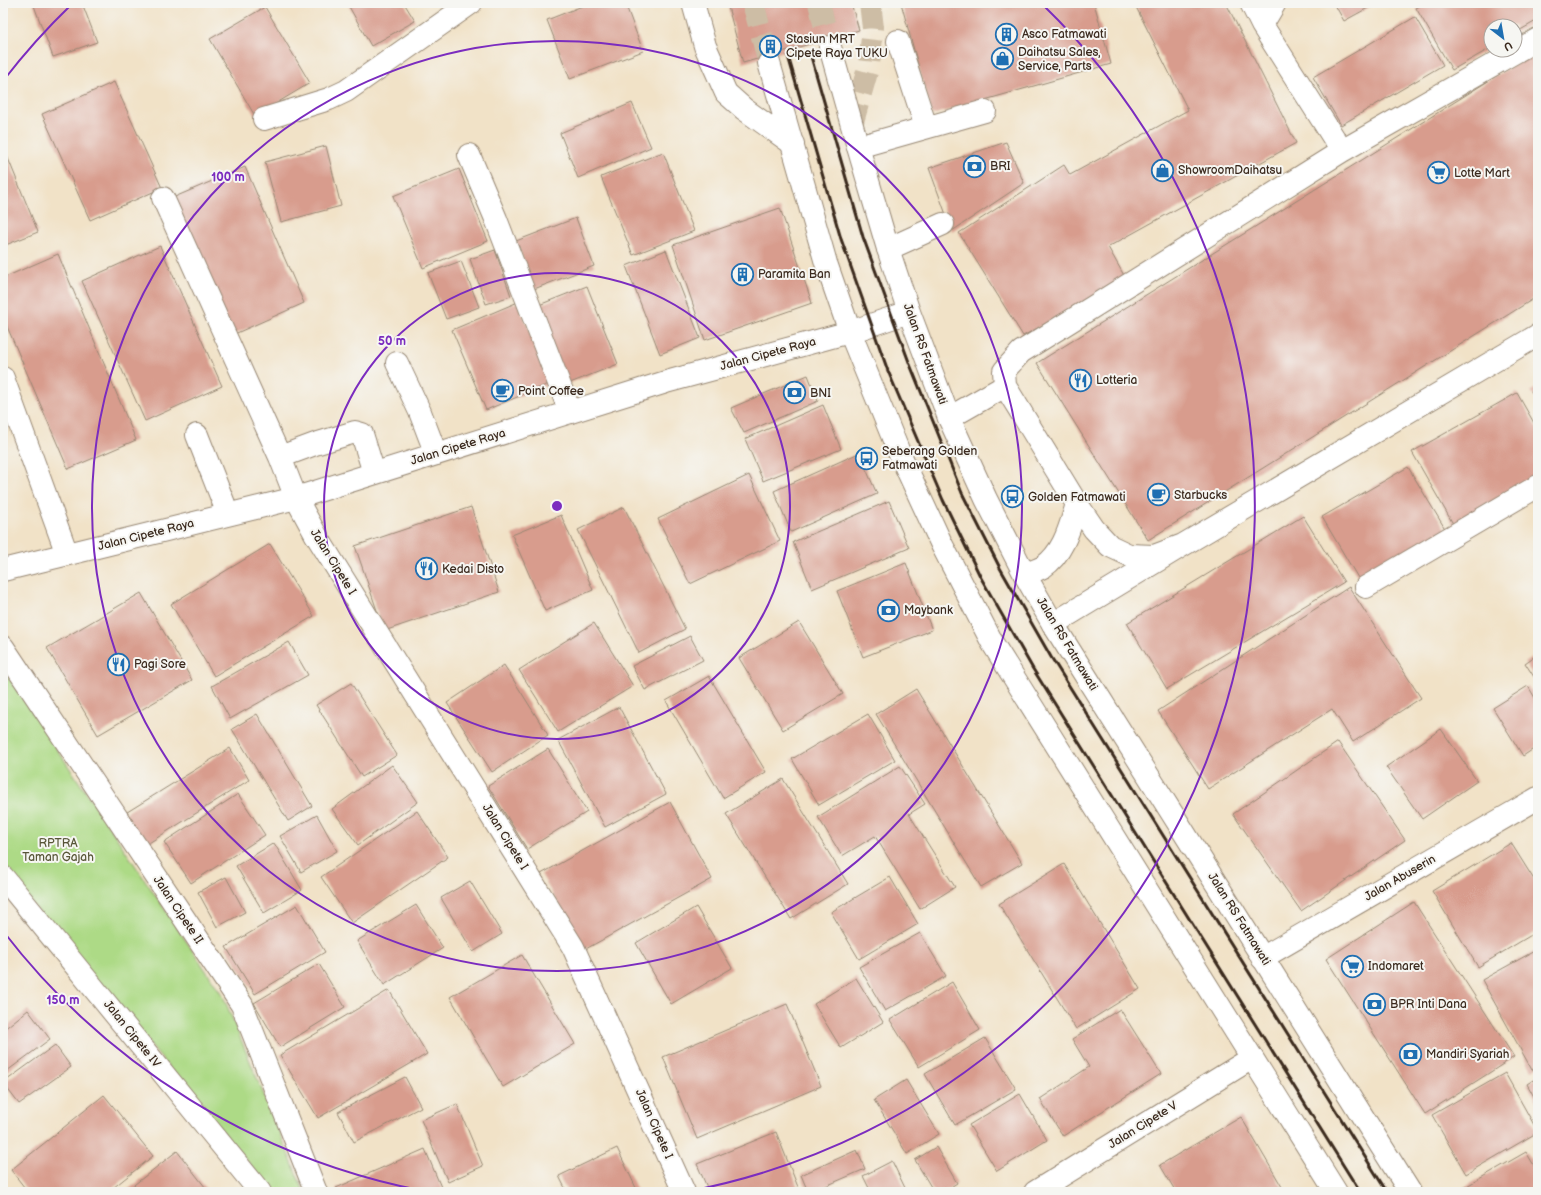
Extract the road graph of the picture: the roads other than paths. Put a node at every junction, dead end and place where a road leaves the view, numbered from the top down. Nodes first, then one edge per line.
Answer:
1 (471, 3) edge
2 (693, 3) edge
3 (1251, 3) edge
4 (1275, 3) edge
5 (1262, 25) junction
6 (1538, 39) edge
7 (898, 41) dead end
8 (830, 47) tunnel mouth
9 (769, 63) tunnel mouth
10 (985, 111) dead end
11 (264, 119) dead end
12 (926, 127) junction
13 (793, 144) junction
14 (858, 147) junction
15 (1342, 151) junction
16 (470, 155) dead end
17 (163, 198) dead end
18 (943, 224) dead end
19 (888, 249) junction
20 (909, 312) junction
21 (850, 332) junction
22 (1538, 335) edge
23 (397, 363) dead end
24 (3, 378) edge
25 (1005, 386) junction
26 (570, 412) junction
27 (949, 418) junction
28 (197, 435) dead end
29 (436, 454) junction
30 (280, 457) junction
31 (374, 473) junction
32 (1538, 486) edge
33 (296, 498) junction
34 (1077, 504) junction
35 (228, 514) junction
36 (1184, 545) junction
37 (67, 554) junction
38 (3, 570) edge
39 (1025, 575) junction
40 (1366, 588) dead end
41 (1053, 624) junction
42 (3, 647) edge
43 (1538, 798) edge
44 (3, 877) edge
45 (1262, 958) junction
46 (1252, 1058) junction
47 (260, 1192) edge
48 (316, 1192) edge
49 (684, 1192) edge
50 (1035, 1192) edge
51 (1336, 1192) edge
52 (1410, 1192) edge

1 - 11 main road
2 - 13 main road
3 - 5 main road
4 - 5 main road
5 - 15 main road
6 - 15 main road
7 - 12 main road
8 - 14 main road, Jalan RS Fatmawati
9 - 13 main road
10 - 12 main road
12 - 14 main road
13 - 21 main road
14 - 19 main road, Jalan RS Fatmawati
15 - 25 main road
16 - 26 main road
17 - 30 main road, Jalan Cipete I
18 - 19 main road
19 - 20 main road, Jalan RS Fatmawati
20 - 21 main road, Jalan Cipete Raya
20 - 27 main road, Jalan RS Fatmawati
21 - 26 main road, Jalan Cipete Raya
21 - 46 main road
22 - 36 main road
23 - 29 main road
24 - 37 main road
25 - 27 main road
25 - 34 main road
26 - 29 main road, Jalan Cipete Raya
27 - 39 main road, Jalan RS Fatmawati
28 - 35 main road
29 - 31 main road, Jalan Cipete Raya
30 - 31 main road
30 - 33 main road, Jalan Cipete I
31 - 33 main road, Jalan Cipete Raya
32 - 40 main road
33 - 35 main road, Jalan Cipete Raya
33 - 49 main road, Jalan Cipete I
34 - 36 main road
34 - 39 main road
35 - 37 main road, Jalan Cipete Raya
36 - 41 main road
37 - 38 main road, Jalan Cipete Raya
39 - 41 main road, Jalan RS Fatmawati
41 - 45 main road, Jalan RS Fatmawati
42 - 48 main road, Jalan Cipete II
43 - 45 main road, Jalan Abuserin
44 - 47 main road, Jalan Cipete IV
45 - 52 main road, Jalan RS Fatmawati
46 - 50 main road, Jalan Cipete V
46 - 51 main road

